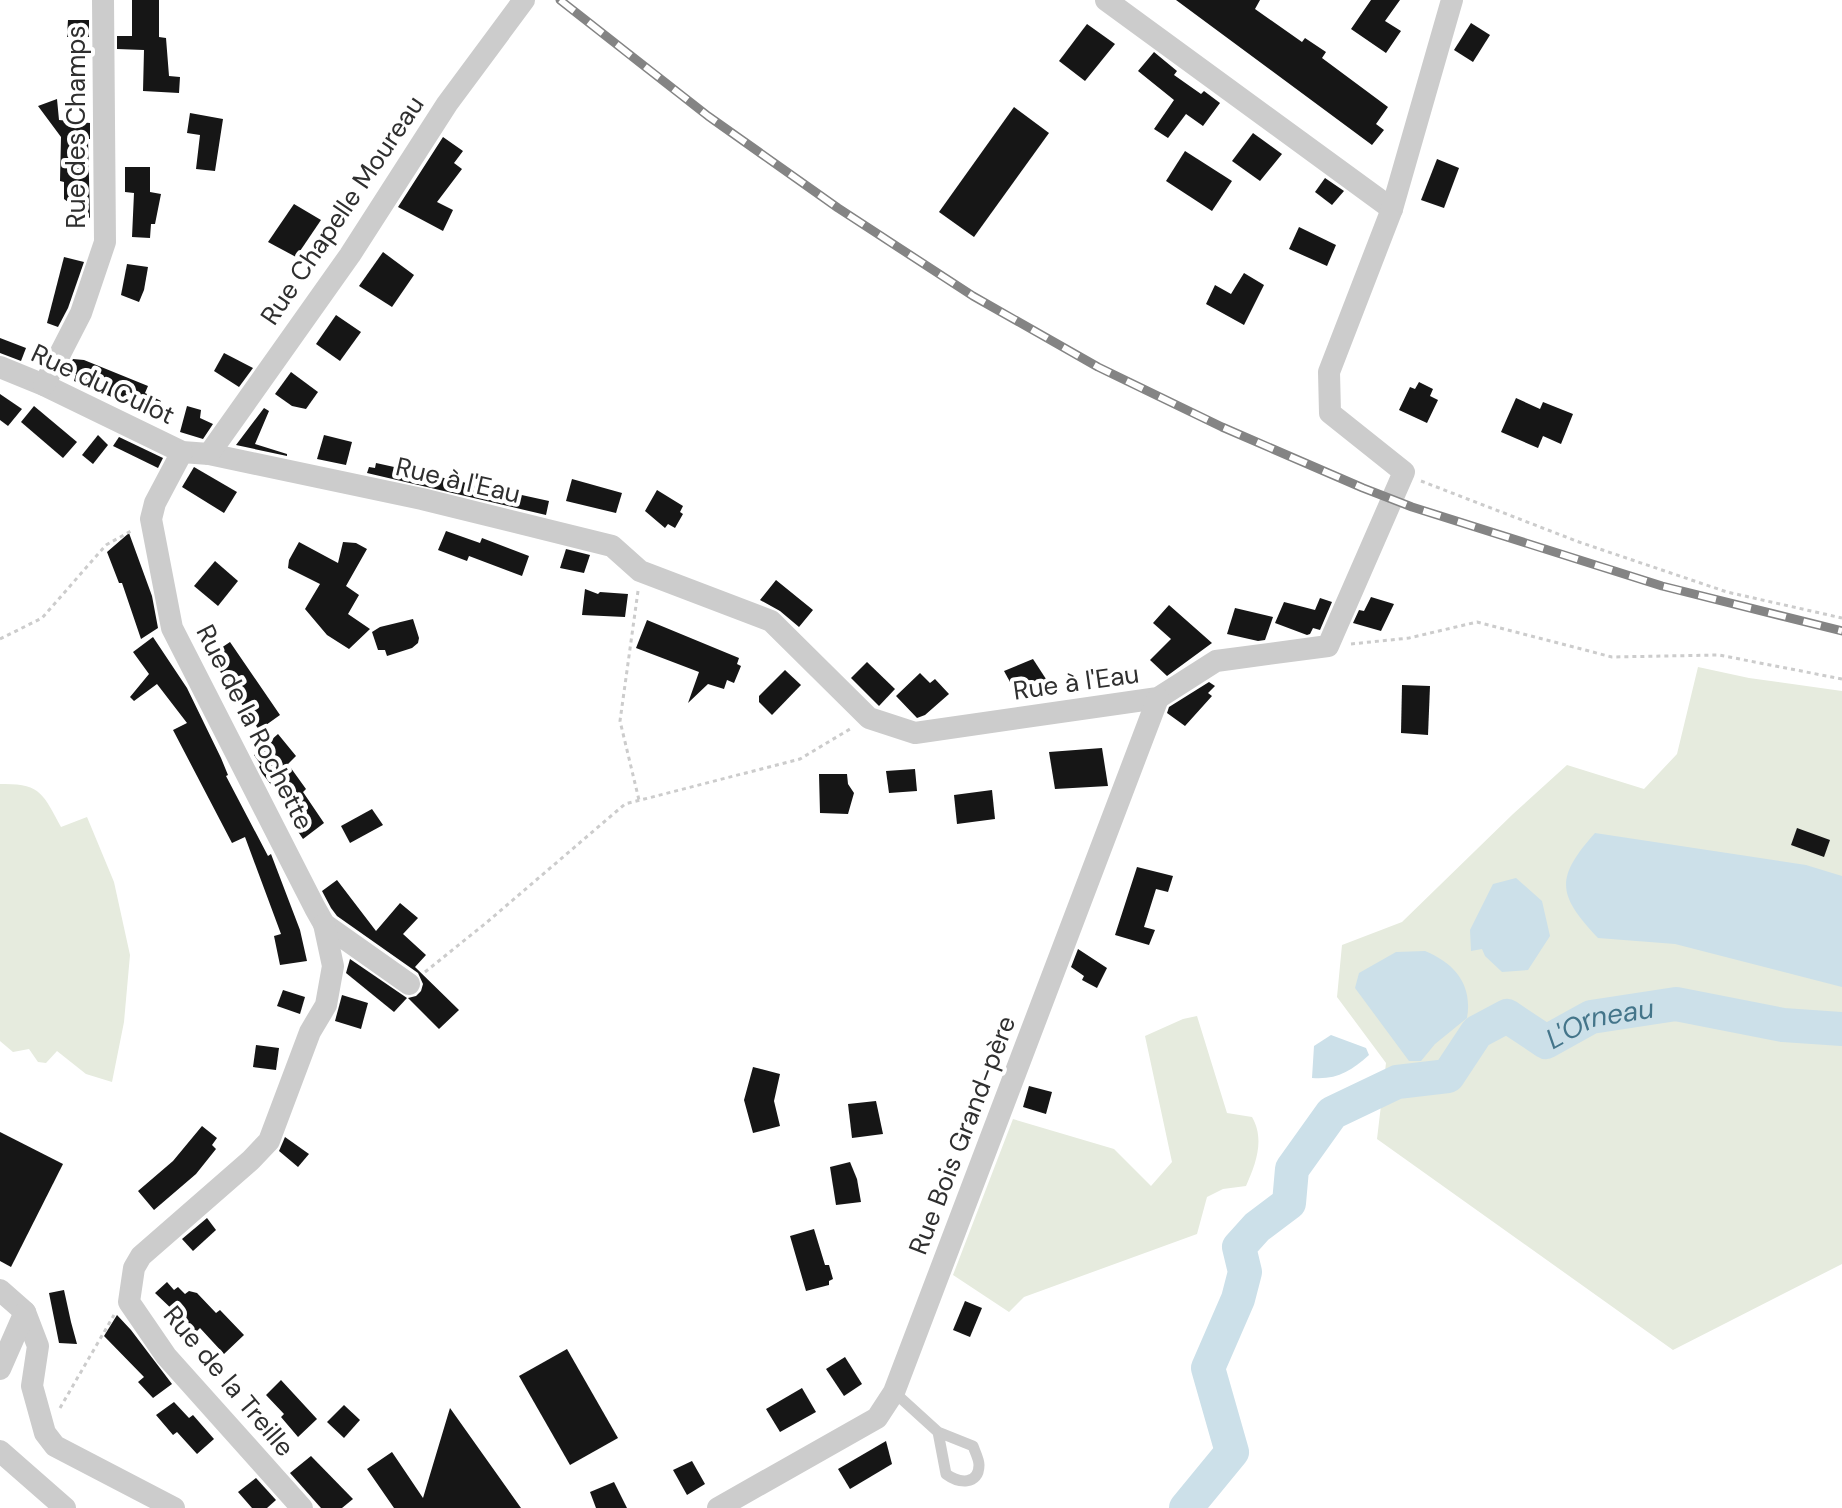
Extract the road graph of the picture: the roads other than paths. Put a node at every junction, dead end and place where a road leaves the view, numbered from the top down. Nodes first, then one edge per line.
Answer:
1 (103, 0) edge
2 (1106, 0) edge
3 (1452, 0) edge
4 (517, 8) edge
5 (1392, 209) junction
6 (0, 367) edge
7 (44, 385) junction
8 (182, 452) junction
9 (209, 454) junction
10 (1158, 698) junction
11 (324, 924) junction
12 (409, 984) road end
13 (0, 1290) edge
14 (25, 1312) junction
15 (0, 1369) edge
16 (894, 1392) junction
17 (938, 1432) junction
18 (0, 1451) edge
19 (65, 1508) edge
20 (174, 1508) edge
21 (302, 1508) edge
22 (718, 1508) edge

1 - 7 street, Rue des Champs
2 - 5 street
3 - 5 street
4 - 9 street, Rue Chapelle Moureau
5 - 10 street, Rue à l'Eau
6 - 7 street, Rue du Culot
7 - 8 street, Rue du Culot
8 - 9 street, Rue à l'Eau
8 - 11 street, Rue de la Rochette
9 - 10 street, Rue à l'Eau
10 - 16 street, Rue Bois Grand-père
11 - 12 street, Rue de la Rochette
11 - 21 street, Rue de la Treille
13 - 14 street
14 - 15 street
14 - 20 street
16 - 17 lane
16 - 22 street, Rue Bois Grand-père
17 - 17 lane
18 - 19 street

